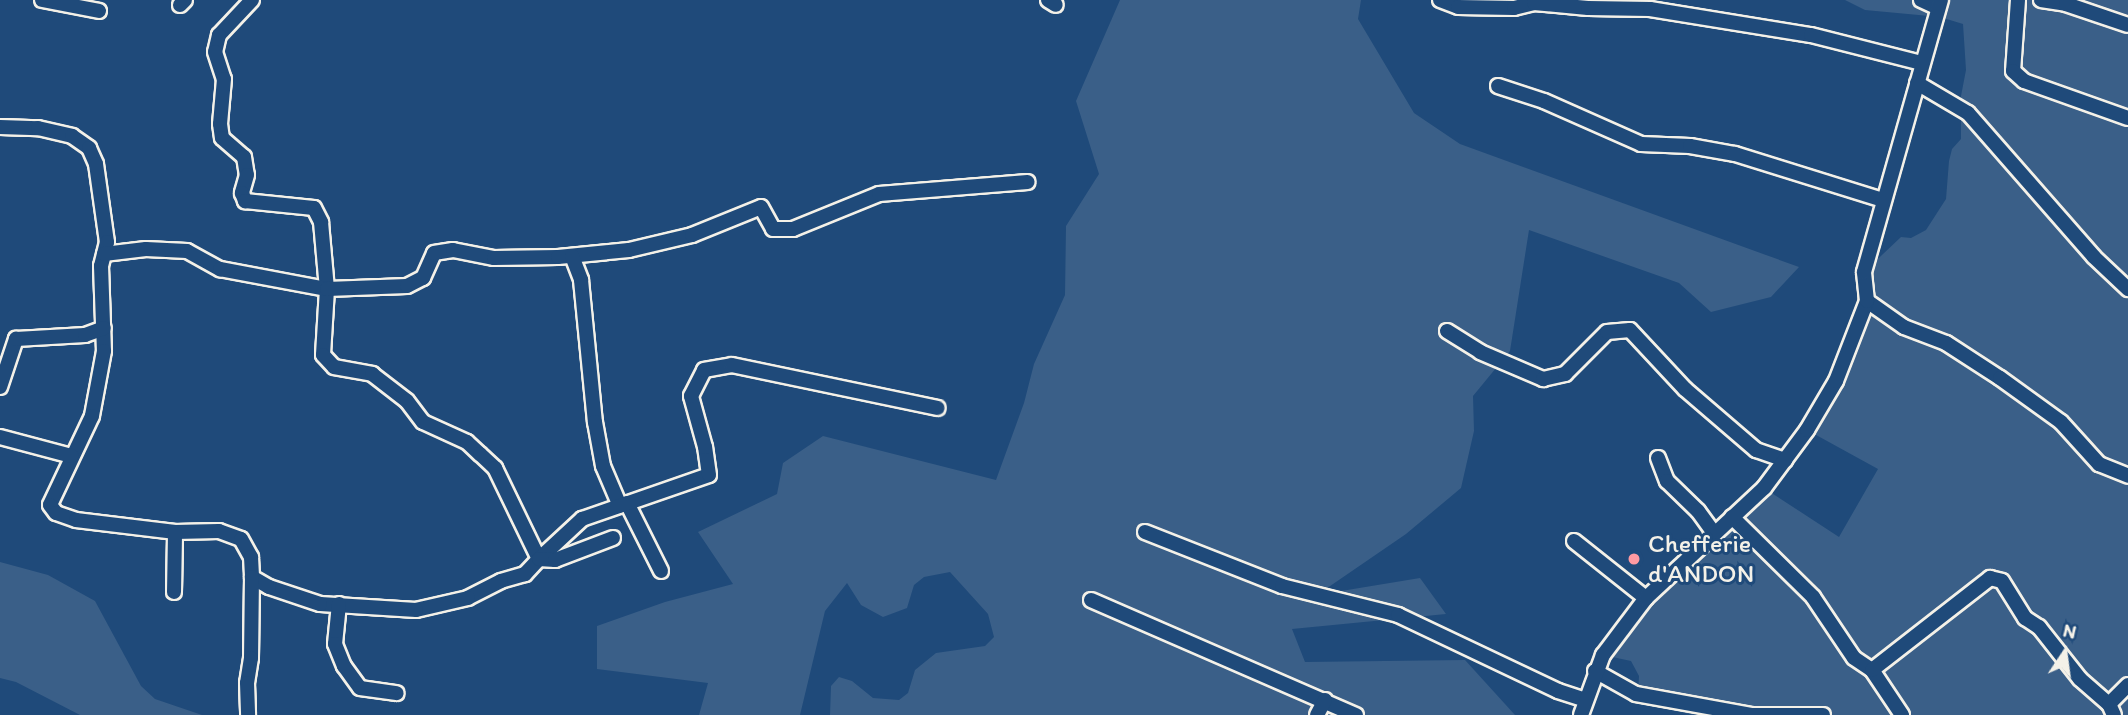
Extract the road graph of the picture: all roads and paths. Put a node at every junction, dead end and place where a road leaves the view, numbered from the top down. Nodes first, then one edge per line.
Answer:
1 (42, 0) edge
2 (252, 0) edge
3 (1440, 0) edge
4 (1922, 0) edge
5 (2018, 0) edge
6 (2041, 0) edge
7 (1534, 2) edge
8 (1939, 4) edge
9 (99, 11) dead end
10 (2128, 25) edge
11 (1922, 63) junction
12 (1917, 83) junction
13 (1498, 86) dead end
14 (2128, 118) edge
15 (0, 127) edge
16 (1028, 182) dead end
17 (1883, 200) junction
18 (104, 254) junction
19 (572, 256) junction
20 (327, 289) junction
21 (2128, 289) edge
22 (1867, 301) junction
23 (104, 328) junction
24 (1447, 331) dead end
25 (0, 387) edge
26 (938, 408) dead end
27 (0, 437) edge
28 (72, 456) junction
29 (1658, 457) dead end
30 (1785, 460) junction
31 (2128, 477) edge
32 (624, 505) junction
33 (1732, 517) junction
34 (175, 532) junction
35 (1145, 532) dead end
36 (1714, 533) junction
37 (613, 538) dead end
38 (1574, 541) dead end
39 (539, 559) junction
40 (661, 571) dead end
41 (252, 577) junction
42 (269, 587) junction
43 (174, 592) dead end
44 (1646, 598) junction
45 (1091, 600) dead end
46 (252, 602) junction
47 (339, 604) junction
48 (1872, 670) junction
49 (1595, 671) junction
50 (2128, 685) edge
51 (397, 693) dead end
52 (1325, 700) junction
53 (1585, 700) junction
54 (2112, 709) edge
55 (248, 715) edge
56 (1317, 715) edge
57 (1356, 715) edge
58 (1581, 715) edge
59 (1823, 715) edge
60 (1902, 715) edge

1 - 9 street
2 - 20 street
3 - 7 street
4 - 8 street
5 - 14 street
6 - 10 street
7 - 11 street
8 - 11 street
11 - 12 street
12 - 17 street
12 - 21 street
13 - 17 street
15 - 18 street
16 - 19 street
17 - 22 street
18 - 20 street
18 - 23 street
19 - 20 street
19 - 32 street
20 - 39 street
22 - 30 street
22 - 31 street
23 - 25 street
23 - 28 street
24 - 30 street
26 - 32 street
27 - 28 street
28 - 34 street
29 - 36 street
30 - 33 street
32 - 39 street
32 - 40 street
33 - 36 street
33 - 48 street
34 - 41 street
34 - 43 street
35 - 53 street
36 - 44 street
37 - 39 street
38 - 44 street
39 - 47 street
41 - 42 street
41 - 46 street
42 - 46 street
42 - 47 street
44 - 49 street
45 - 52 street
46 - 55 street
47 - 51 street
48 - 54 street
48 - 60 street
49 - 53 street
49 - 59 street
50 - 54 street
52 - 56 street
52 - 57 street
53 - 58 street

